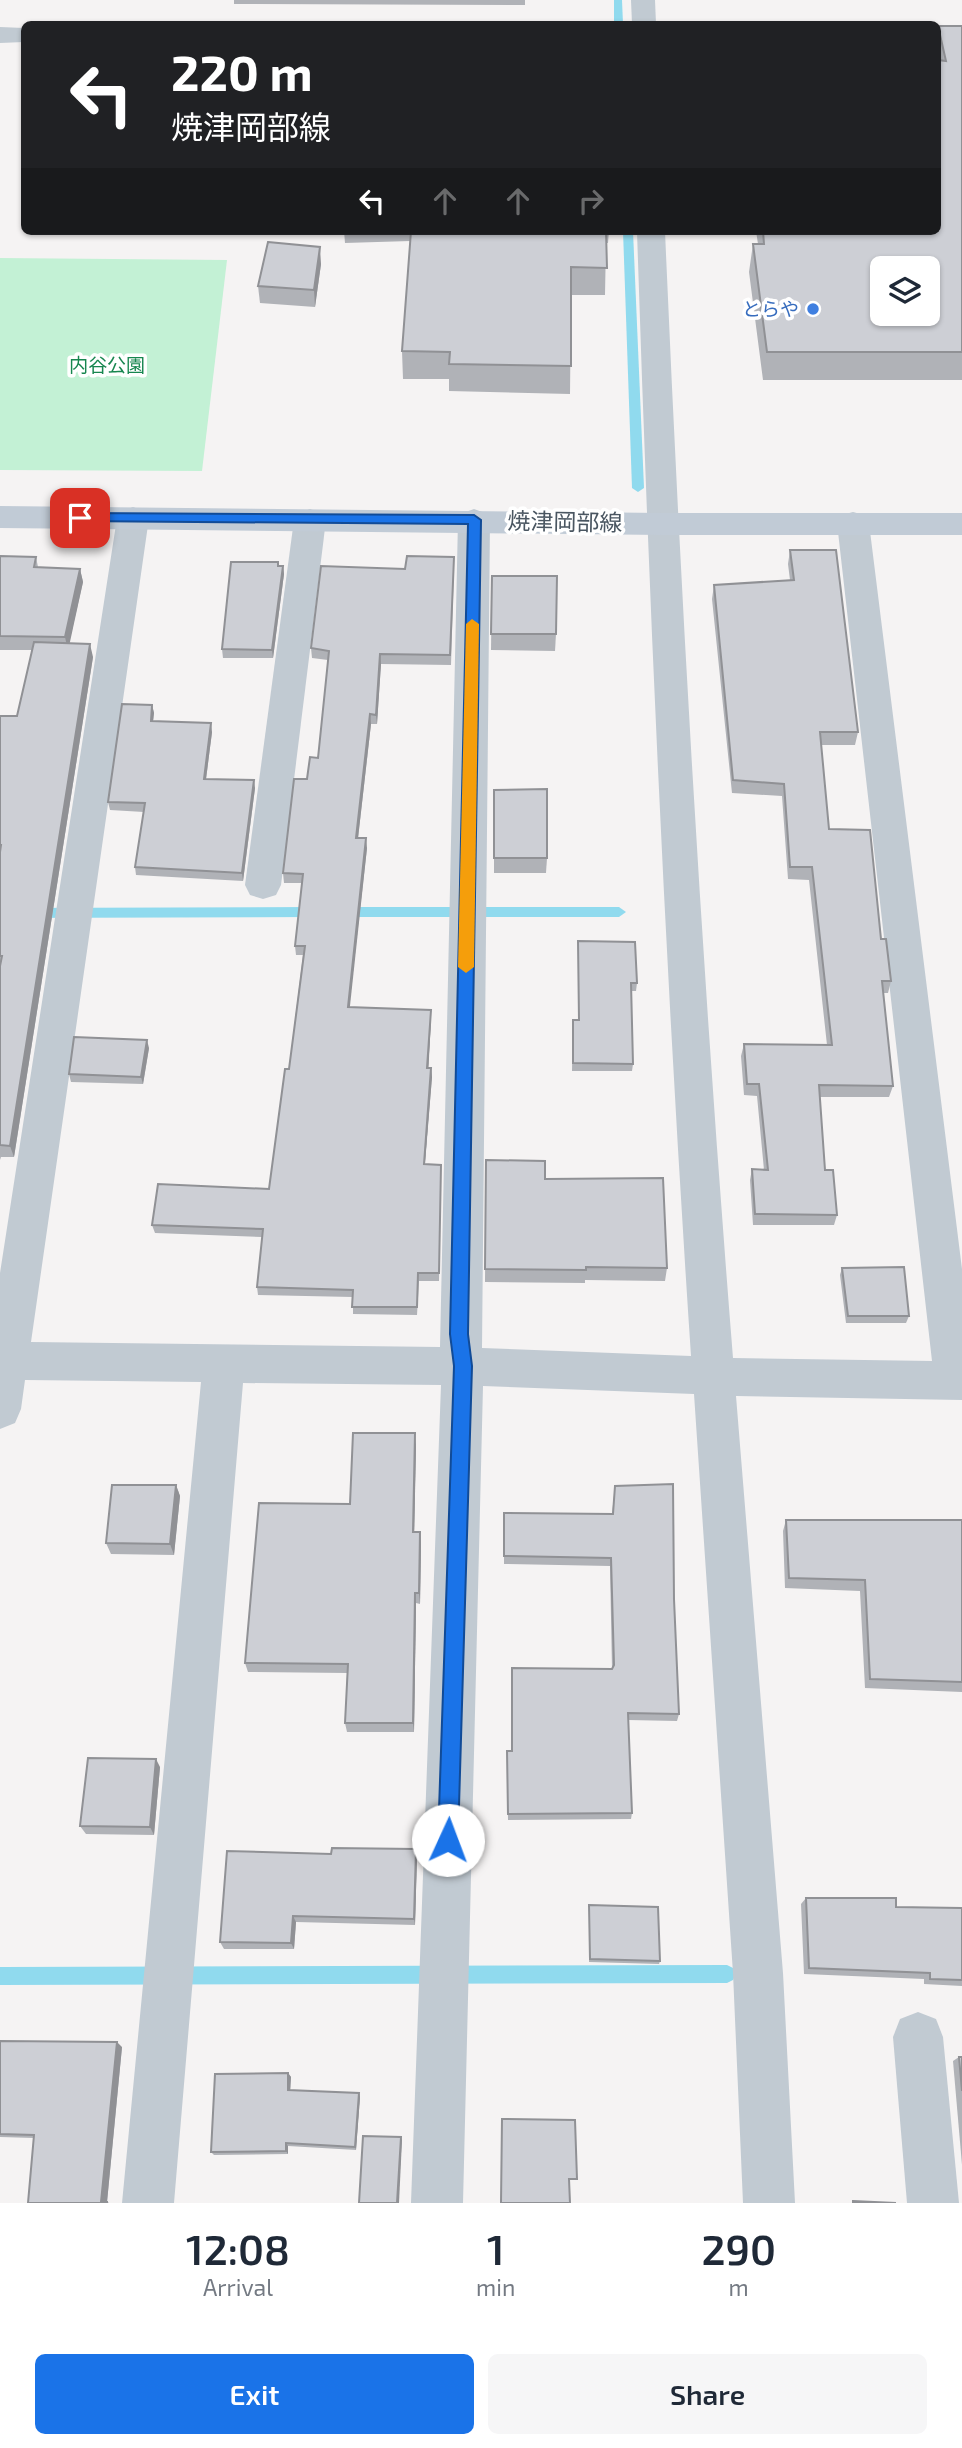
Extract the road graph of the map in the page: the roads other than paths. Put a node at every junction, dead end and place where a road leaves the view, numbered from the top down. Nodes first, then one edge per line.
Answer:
1 (643, 0) edge
2 (644, 21) edge
3 (0, 35) edge
4 (21, 35) edge
5 (652, 235) edge
6 (0, 517) edge
7 (133, 518) junction
8 (310, 520) junction
9 (474, 520) junction
10 (853, 523) junction
11 (662, 524) junction
12 (962, 524) edge
13 (263, 885) dead end
14 (4, 1361) edge
15 (224, 1364) junction
16 (463, 1366) junction
17 (714, 1375) junction
18 (959, 1381) edge
19 (0, 1409) edge
20 (918, 2037) dead end
21 (148, 2203) edge
22 (437, 2203) edge
23 (769, 2203) edge
24 (933, 2203) edge

1 - 2 street
3 - 4 street
5 - 11 street
6 - 7 main road, 焼津岡部線
7 - 8 main road, 焼津岡部線
7 - 14 street
8 - 9 main road, 焼津岡部線
8 - 13 street
9 - 11 main road, 焼津岡部線
9 - 16 street
10 - 11 main road, 焼津岡部線
10 - 12 main road, 焼津岡部線
10 - 18 street
11 - 17 street
14 - 15 street
14 - 19 street
15 - 16 street
15 - 21 street
16 - 17 street
16 - 22 street
17 - 18 street
17 - 23 street
20 - 24 street

